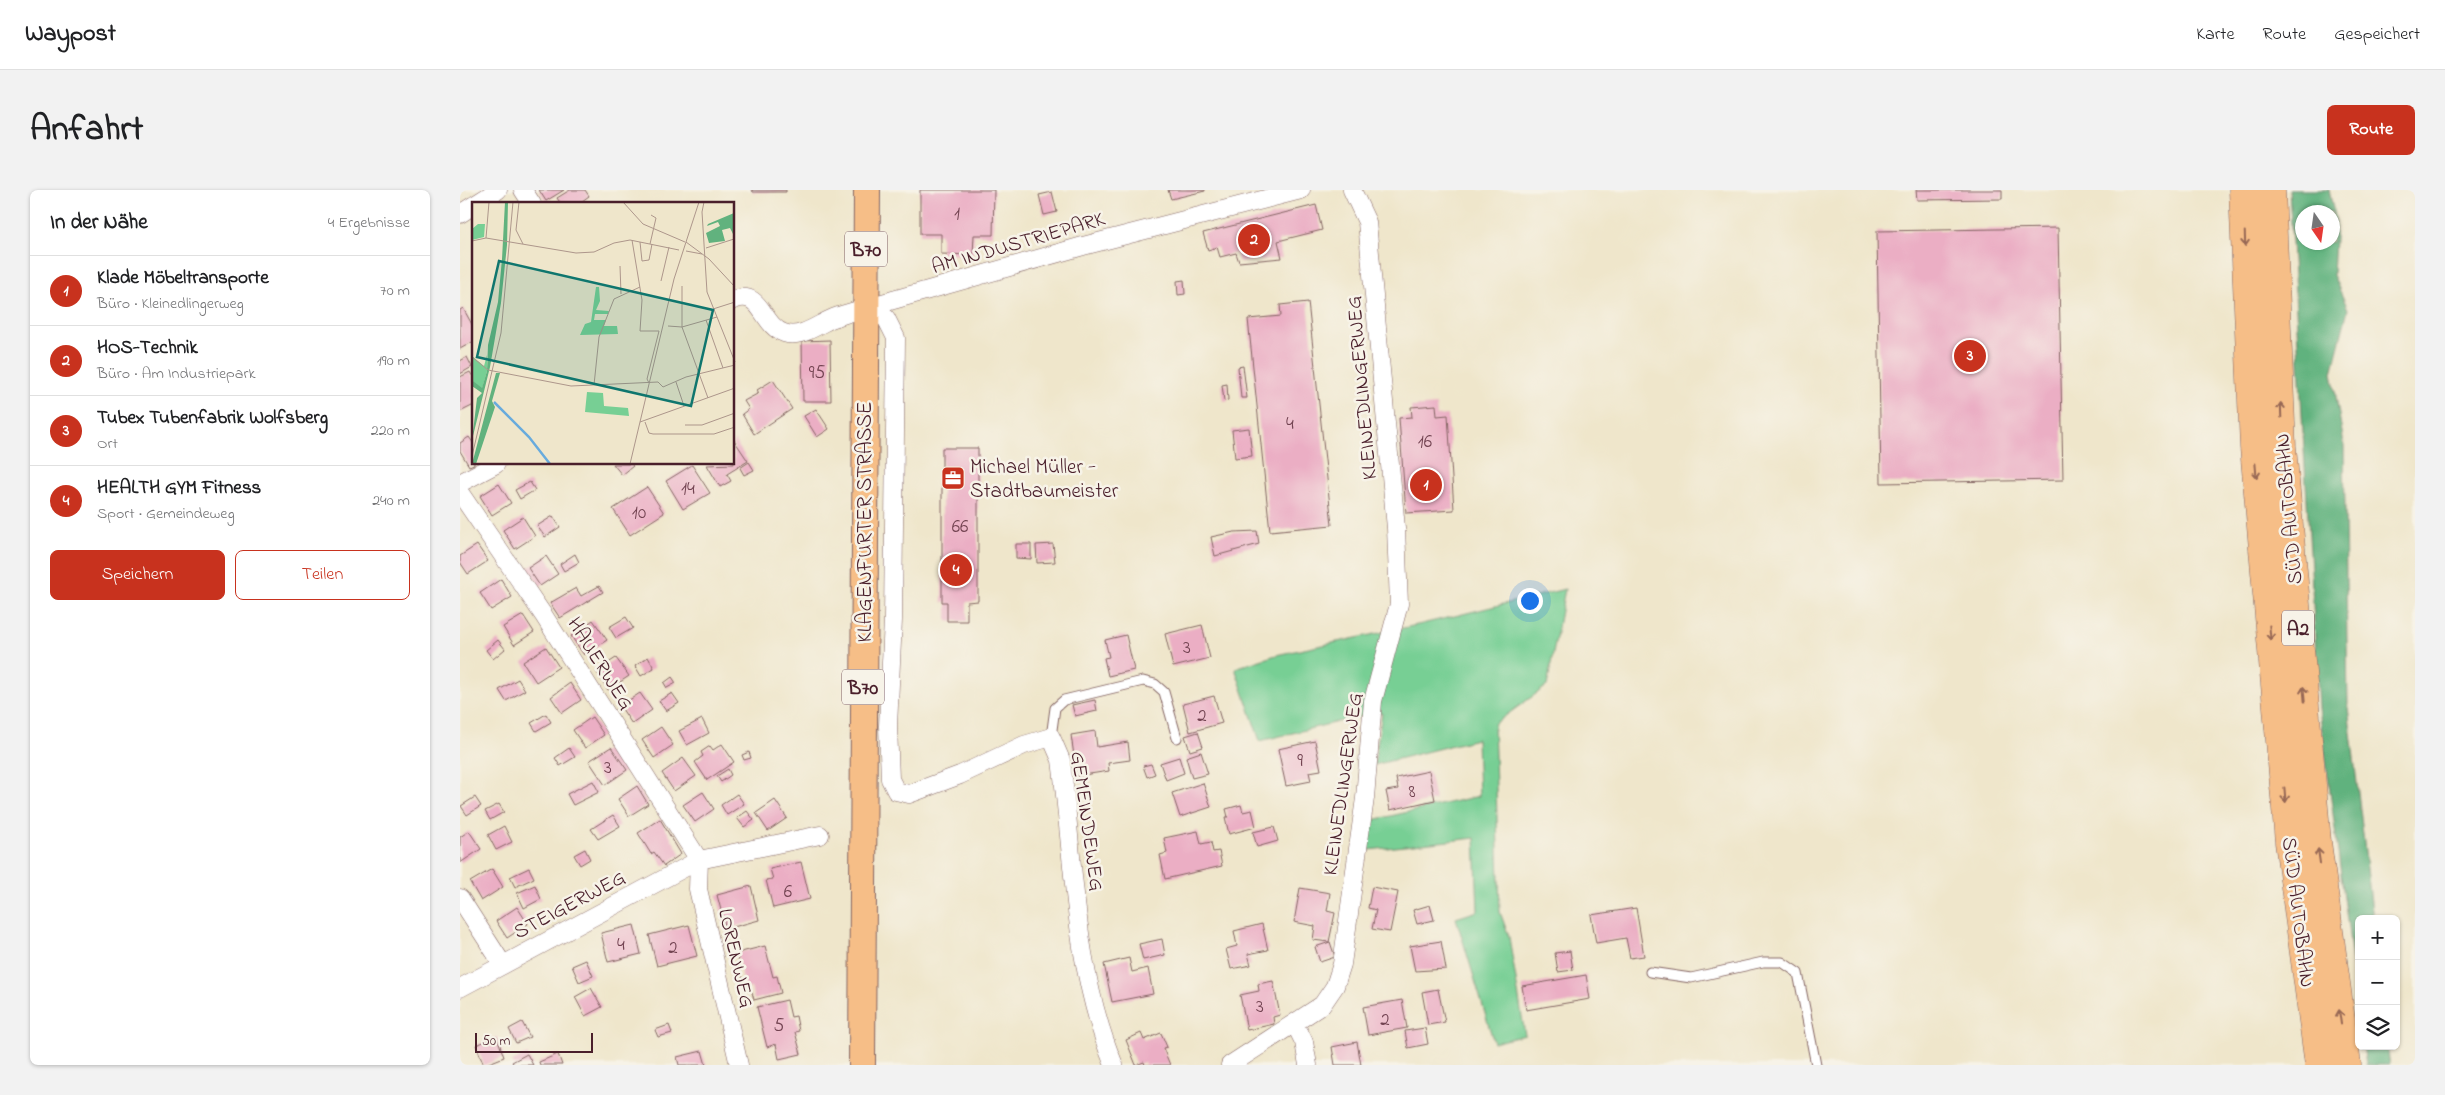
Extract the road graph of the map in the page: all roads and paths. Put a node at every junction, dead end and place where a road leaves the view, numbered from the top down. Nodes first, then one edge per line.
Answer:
1 (496, 190) edge
2 (523, 190) edge
3 (867, 190) edge
4 (1301, 190) edge
5 (1352, 190) edge
6 (2243, 190) edge
7 (2271, 190) edge
8 (479, 202) edge
9 (531, 202) edge
10 (472, 207) edge
11 (460, 214) edge
12 (735, 300) edge
13 (865, 308) junction
14 (494, 465) edge
15 (460, 483) edge
16 (460, 493) edge
17 (1051, 737) junction
18 (1177, 738) dead end
19 (820, 836) dead end
20 (699, 860) junction
21 (460, 898) edge
22 (503, 965) junction
23 (1650, 972) dead end
24 (460, 988) edge
25 (1295, 1024) junction
26 (739, 1065) edge
27 (862, 1065) edge
28 (1114, 1065) edge
29 (1230, 1065) edge
30 (1308, 1065) edge
31 (1816, 1065) edge
32 (2319, 1065) edge
33 (2347, 1065) edge

1 - 8 street
2 - 9 street
3 - 13 main road, KLAGENFURTER STRASSE / B70
4 - 13 street, AM INDUSTRIEPARK
5 - 25 street, KLEINEDLINGERWEG
6 -> 32 highway, SÜD AUTOBAHN / A2
33 -> 7 highway, SÜD AUTOBAHN / A2
10 - 11 street
12 - 13 street, AM INDUSTRIEPARK
13 - 17 street, GEMEINDEWEG
13 - 27 main road, KLAGENFURTER STRASSE / B70
14 - 15 street
16 - 20 street, HAUERWEG
17 - 18 lane
17 - 28 street, GEMEINDEWEG
19 - 20 street, STEIGERWEG
20 - 22 street, STEIGERWEG
20 - 26 street, LORENWEG
21 - 22 street
22 - 24 street, STEIGERWEG
23 - 31 lane
25 - 29 street, KLEINEDLINGERWEG
25 - 30 street

